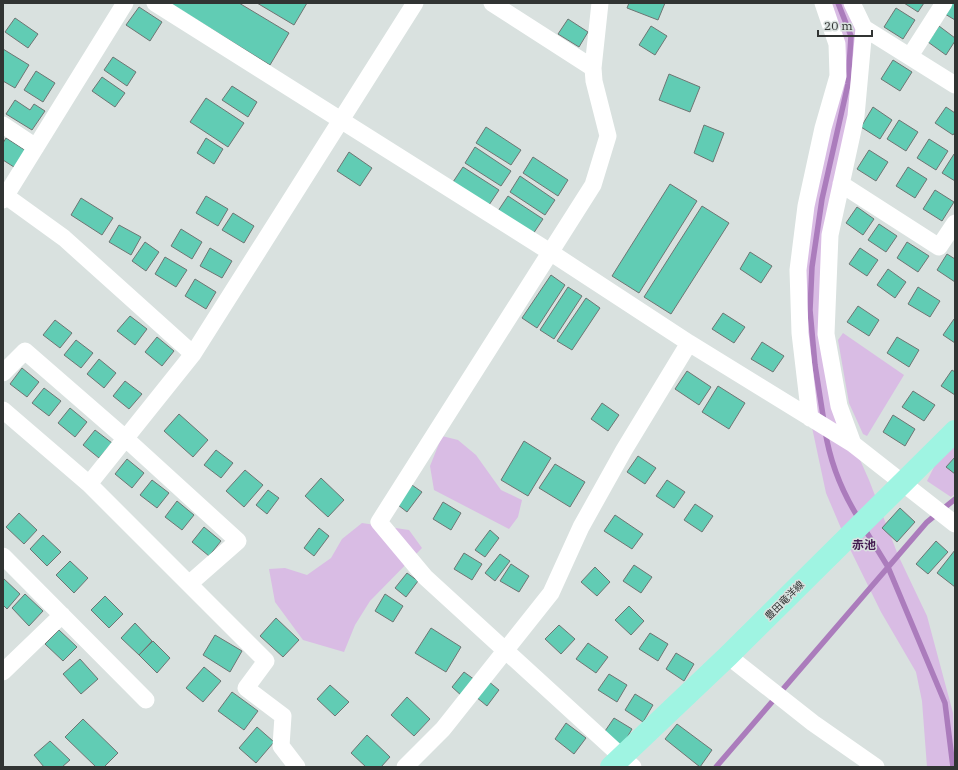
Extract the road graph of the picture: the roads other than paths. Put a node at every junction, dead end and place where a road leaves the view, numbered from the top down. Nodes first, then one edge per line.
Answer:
1 (125, 3) edge
2 (155, 3) edge
3 (415, 3) edge
4 (492, 3) edge
5 (600, 3) edge
6 (823, 3) edge
7 (852, 3) edge
8 (944, 3) edge
9 (864, 28) junction
10 (910, 56) junction
11 (593, 68) junction
12 (955, 85) edge
13 (341, 122) junction
14 (3, 126) edge
15 (36, 147) junction
16 (841, 184) junction
17 (4, 197) edge
18 (955, 223) edge
19 (550, 252) junction
20 (689, 343) junction
21 (193, 354) junction
22 (3, 373) edge
23 (3, 410) edge
24 (810, 418) junction
25 (955, 431) edge
26 (126, 438) junction
27 (853, 444) junction
28 (89, 484) junction
29 (902, 484) junction
30 (955, 524) edge
31 (3, 556) edge
32 (189, 584) junction
33 (62, 616) junction
34 (506, 652) junction
35 (728, 656) junction
36 (3, 672) edge
37 (146, 700) dead end
38 (622, 764) edge
39 (297, 767) edge
40 (405, 767) edge
41 (876, 767) edge

1 - 15 street
2 - 13 street
3 - 13 street
4 - 11 street
5 - 11 street
6 - 24 street
7 - 9 street
8 - 10 street
9 - 10 street
9 - 16 street
10 - 12 street
11 - 19 street
13 - 19 street
13 - 21 street
14 - 15 street
15 - 17 street
16 - 18 street
16 - 27 street
17 - 21 street
19 - 20 street
19 - 34 street
20 - 24 street
20 - 34 street
21 - 26 street
22 - 26 street
23 - 28 street
24 - 27 street
25 - 29 main road, 豊田竜洋線
26 - 28 street
26 - 32 street
27 - 29 street
28 - 32 street
29 - 30 street
29 - 35 main road, 豊田竜洋線
31 - 33 street
32 - 39 street
33 - 36 street
33 - 37 street
34 - 38 street
34 - 40 street
35 - 38 main road, 豊田竜洋線
35 - 41 street

